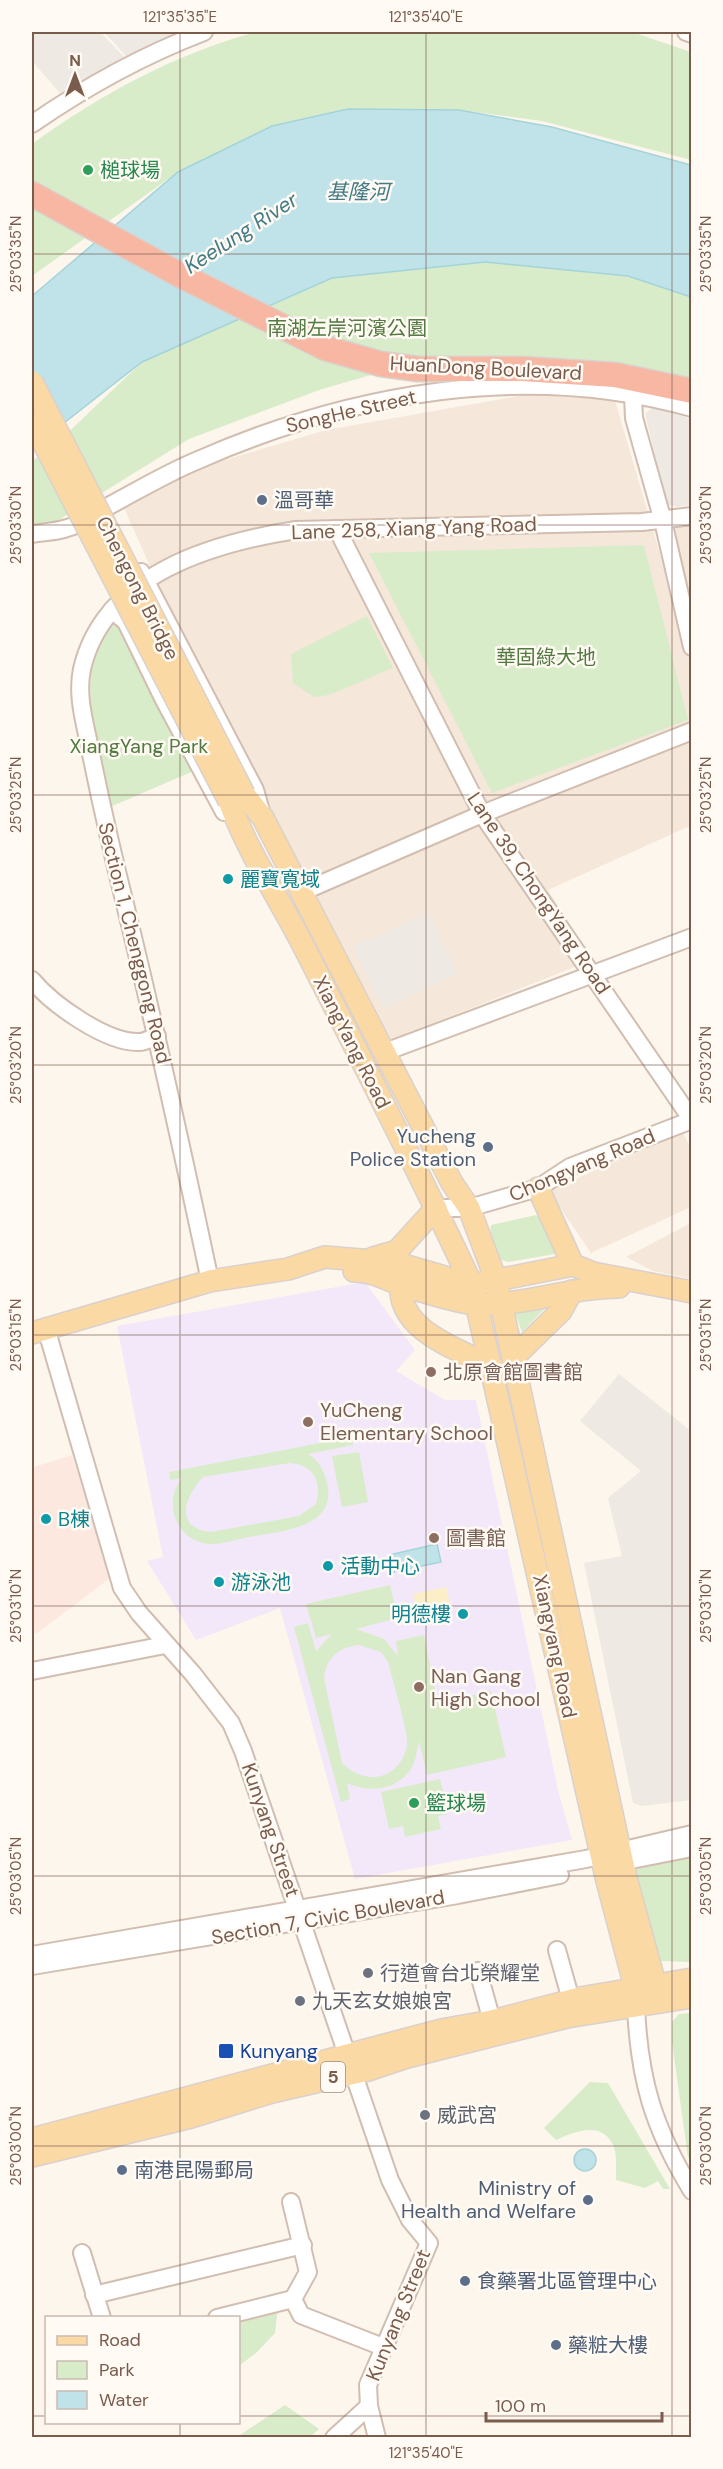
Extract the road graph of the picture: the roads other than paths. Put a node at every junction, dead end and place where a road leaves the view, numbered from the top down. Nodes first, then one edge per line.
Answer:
1 (204, 32) edge
2 (686, 32) edge
3 (692, 34) edge
4 (32, 124) edge
5 (32, 194) edge
6 (32, 382) edge
7 (692, 391) edge
8 (633, 395) junction
9 (692, 408) edge
10 (32, 420) edge
11 (107, 507) junction
12 (692, 516) edge
13 (663, 520) junction
14 (336, 529) junction
15 (32, 534) edge
16 (146, 580) junction
17 (112, 610) junction
18 (692, 647) edge
19 (692, 731) edge
20 (237, 797) junction
21 (482, 814) junction
22 (263, 818) junction
23 (239, 828) junction
24 (302, 892) junction
25 (692, 937) edge
26 (592, 975) junction
27 (32, 980) edge
28 (157, 1036) junction
29 (385, 1052) junction
30 (692, 1120) edge
31 (538, 1188) junction
32 (436, 1208) junction
33 (469, 1208) junction
34 (370, 1259) junction
35 (573, 1265) junction
36 (288, 1269) junction
37 (496, 1280) junction
38 (210, 1281) junction
39 (401, 1284) junction
40 (660, 1287) junction
41 (572, 1291) junction
42 (692, 1292) edge
43 (474, 1295) junction
44 (501, 1304) junction
45 (39, 1330) edge
46 (514, 1357) junction
47 (493, 1366) junction
48 (165, 1645) junction
49 (32, 1671) edge
50 (692, 1834) edge
51 (692, 1848) edge
52 (612, 1859) junction
53 (300, 1915) junction
54 (557, 1950) dead end
55 (32, 1955) edge
56 (32, 1966) edge
57 (478, 1971) dead end
58 (692, 1979) edge
59 (647, 1995) junction
60 (692, 1997) edge
61 (571, 2000) junction
62 (492, 2021) junction
63 (351, 2064) junction
64 (32, 2139) edge
65 (32, 2156) edge
66 (692, 2191) edge
67 (291, 2202) dead end
68 (303, 2245) junction
69 (82, 2253) dead end
70 (94, 2295) junction
71 (293, 2299) junction
72 (101, 2316) edge
73 (225, 2316) edge
74 (383, 2347) junction
75 (369, 2406) junction
76 (334, 2438) edge
77 (377, 2438) edge

1 - 4 street
2 - 3 street
5 - 7 highway, HuanDong Boulevard
6 - 20 main road, Chengong Bridge, bridge
8 - 9 street, SongHe Street
8 - 11 street, SongHe Street
8 - 13 street
10 - 20 main road, Chengong Bridge, bridge
11 - 15 street, SongHe Street
11 - 16 street
12 - 13 street, Lane 258, Xiang Yang Road
13 - 14 street, Lane 258, Xiang Yang Road
13 - 18 street
14 - 16 street, Lane 258, Xiang Yang Road
14 - 21 street, Lane 39, ChongYang Road
16 - 17 street, Lane 258, Xiang Yang Road
16 - 22 street
17 - 23 street
17 - 28 street, Section 1, Chenggong Road
19 - 21 street
20 - 22 main road, XiangYang Road
20 - 23 main road, XiangYang Road
21 - 24 street
21 - 26 street, Lane 39, ChongYang Road
22 - 24 main road, XiangYang Road
23 - 32 main road, XiangYang Road
24 - 29 main road, XiangYang Road
25 - 26 street
26 - 29 street
26 - 30 street, Lane 39, ChongYang Road
27 - 28 street
28 - 38 street, Section 1, Chenggong Road
29 - 33 main road, XiangYang Road
30 - 31 street, Chongyang Road
31 - 33 street, Chongyang Road
31 - 35 main road
32 - 33 street, Chongyang Road
32 - 34 main road
32 - 43 main road, XiangYang Road
33 - 37 main road, XiangYang Road
34 - 36 main road
34 - 43 main road
35 - 37 main road
35 - 40 main road
36 - 38 main road
36 - 39 main road
37 - 43 main road
37 - 44 main road
38 - 45 main road
39 - 43 main road
39 - 47 main road
40 - 41 main road
40 - 42 main road
41 - 44 main road
41 - 46 main road
43 - 44 main road
43 - 47 main road, Xiangyang Road
44 - 46 main road, Xiangyang Road
45 - 48 street, Kunyang Street
46 - 52 main road, Xiangyang Road
47 - 52 main road, Xiangyang Road
48 - 49 street
48 - 53 street, Kunyang Street
50 - 52 street
51 - 52 street
52 - 53 street, Section 7, Civic Boulevard
52 - 59 main road, Xiangyang Road
53 - 55 street, Section 7, Civic Boulevard
53 - 56 street, Section 7, Civic Boulevard
53 - 63 street, Kunyang Street
54 - 61 street
57 - 62 street
58 - 59 main road, 5
59 - 60 main road, 5
59 - 61 main road, 5
59 - 63 main road, 5
59 - 66 street
61 - 62 main road, 5
62 - 63 main road, 5
63 - 64 main road, 5
63 - 65 main road, 5
63 - 74 street, Kunyang Street
67 - 68 street
68 - 70 street
68 - 71 street
69 - 70 street
70 - 72 street
71 - 73 street
71 - 74 street
74 - 75 street, Kunyang Street
75 - 76 street, Kunyang Street
75 - 77 street

